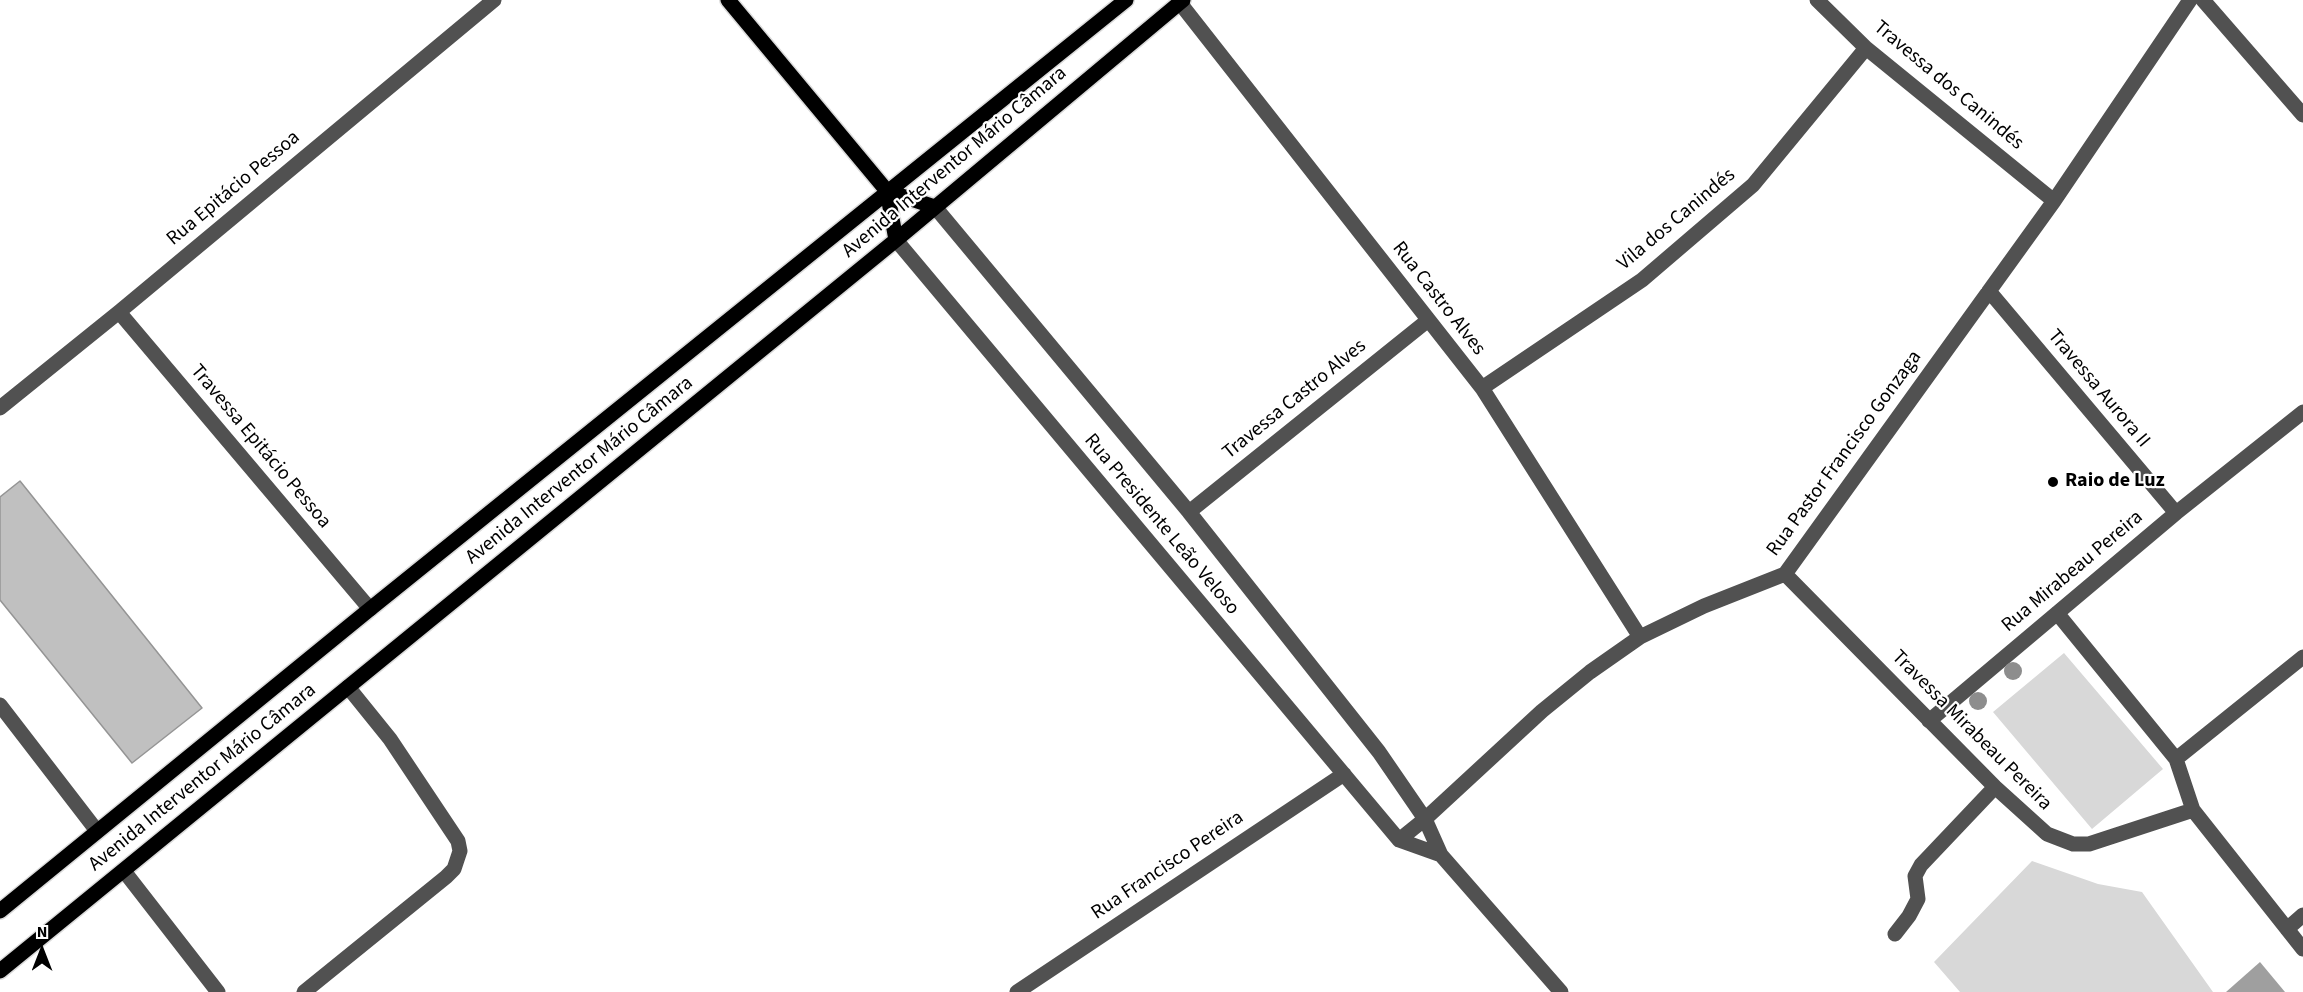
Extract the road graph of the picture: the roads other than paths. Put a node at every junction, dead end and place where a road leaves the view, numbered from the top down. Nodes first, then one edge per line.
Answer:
1 (494, 0) edge
2 (728, 0) edge
3 (1126, 0) edge
4 (1817, 0) edge
5 (2190, 0) edge
6 (2203, 0) edge
7 (1182, 1) edge
8 (1866, 48) junction
9 (2303, 115) edge
10 (887, 191) junction
11 (2054, 201) junction
12 (935, 207) junction
13 (896, 240) junction
14 (1989, 291) junction
15 (119, 312) junction
16 (1428, 321) junction
17 (1482, 388) junction
18 (0, 408) edge
19 (2303, 412) edge
20 (1190, 512) junction
21 (2176, 513) junction
22 (1785, 574) junction
23 (370, 609) junction
24 (2057, 613) junction
25 (1640, 638) junction
26 (2303, 657) edge
27 (348, 687) junction
28 (0, 705) edge
29 (1929, 721) junction
30 (2176, 759) junction
31 (1344, 774) junction
32 (1995, 788) junction
33 (2193, 810) junction
34 (1425, 819) junction
35 (97, 831) junction
36 (1399, 840) junction
37 (1441, 855) junction
38 (124, 871) junction
39 (0, 911) edge
40 (2303, 915) edge
41 (2287, 929) junction
42 (1894, 934) dead end
43 (2303, 949) edge
44 (0, 971) edge
45 (218, 992) edge
46 (304, 992) edge
47 (1017, 992) edge
48 (1561, 992) edge

1 - 15 street, Rua Epitácio Pessoa
2 - 10 main road, Rua Presidente Leão Veloso
3 - 10 main road, Avenida Interventor Mário Câmara
4 - 8 street, Travessa dos Canindés
5 - 11 street, Rua Pastor Francisco Gonzaga
6 - 9 street
7 - 12 main road, Avenida Interventor Mário Câmara
7 - 16 street, Rua Castro Alves
8 - 11 street, Travessa dos Canindés
8 - 17 street, Vila dos Canindés
10 - 12 main road
10 - 13 main road, Rua Presidente Leão Veloso
10 - 23 main road, Avenida Interventor Mário Câmara
11 - 14 street, Rua Pastor Francisco Gonzaga
12 - 13 main road, Avenida Interventor Mário Câmara
12 - 20 street, Rua Presidente Leão Veloso
13 - 27 main road, Avenida Interventor Mário Câmara
13 - 31 street, Rua Presidente Leão Veloso
14 - 21 street, Travessa Aurora II
14 - 22 street, Rua Pastor Francisco Gonzaga
15 - 18 street, Rua Epitácio Pessoa
15 - 23 street, Travessa Epitácio Pessoa
16 - 17 street, Rua Castro Alves
16 - 20 street, Travessa Castro Alves
17 - 25 street, Rua Castro Alves
19 - 21 street, Rua Mirabeau Pereira
20 - 34 street, Rua Presidente Leão Veloso
21 - 24 street, Rua Mirabeau Pereira
22 - 25 street, Rua Pastor Francisco Gonzaga
22 - 29 street, Travessa Mirabeau Pereira
23 - 35 main road, Avenida Interventor Mário Câmara
24 - 29 street, Rua Mirabeau Pereira
24 - 30 street
25 - 34 street, Rua Pastor Francisco Gonzaga
26 - 30 street
27 - 38 main road, Avenida Interventor Mário Câmara
27 - 46 street
28 - 35 street
29 - 32 street, Travessa Mirabeau Pereira
30 - 33 street
31 - 36 street, Rua Presidente Leão Veloso
31 - 47 street, Rua Francisco Pereira
32 - 33 street, Travessa Mirabeau Pereira
32 - 42 street
33 - 41 street
34 - 36 street, Rua Pastor Francisco Gonzaga
34 - 37 street, Rua Presidente Leão Veloso
35 - 39 main road, Avenida Interventor Mário Câmara
36 - 37 street, Rua Presidente Leão Veloso
37 - 48 street, Rua Presidente Leão Veloso
38 - 44 main road, Avenida Interventor Mário Câmara
38 - 45 street
40 - 41 street
41 - 43 street

